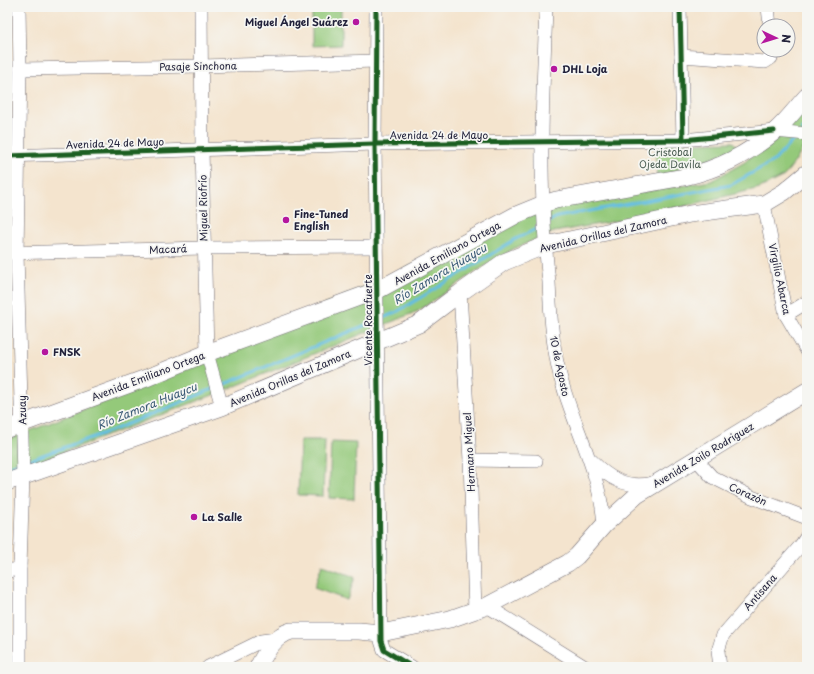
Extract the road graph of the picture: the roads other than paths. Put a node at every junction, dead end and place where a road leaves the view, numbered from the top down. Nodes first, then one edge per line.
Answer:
1 (19, 7) edge
2 (201, 7) edge
3 (376, 7) edge
4 (546, 7) edge
5 (680, 7) edge
6 (768, 7) edge
7 (769, 18) edge
8 (681, 56) junction
9 (770, 58) edge
10 (376, 61) junction
11 (202, 66) junction
12 (20, 69) junction
13 (807, 96) edge
14 (774, 131) junction
15 (807, 134) edge
16 (683, 140) junction
17 (542, 143) junction
18 (375, 144) junction
19 (202, 149) junction
20 (12, 156) edge
21 (807, 173) edge
22 (543, 204) junction
23 (764, 204) junction
24 (546, 245) junction
25 (376, 246) junction
26 (204, 248) junction
27 (12, 253) edge
28 (378, 290) junction
29 (460, 293) junction
30 (807, 302) edge
31 (786, 315) junction
32 (377, 342) junction
33 (807, 351) edge
34 (208, 357) junction
35 (807, 391) edge
36 (221, 403) junction
37 (17, 427) edge
38 (590, 459) junction
39 (696, 459) junction
40 (470, 460) junction
41 (536, 461) dead end
42 (23, 471) junction
43 (659, 481) junction
44 (7, 482) edge
45 (807, 518) edge
46 (604, 525) junction
47 (807, 536) edge
48 (20, 567) junction
49 (7, 572) edge
50 (481, 608) junction
51 (381, 633) junction
52 (276, 639) junction
53 (20, 667) edge
54 (208, 667) edge
55 (258, 667) edge
56 (412, 667) edge
57 (585, 667) edge
58 (720, 667) edge

1 - 12 street, Azuay
2 - 11 street, Miguel Riofrío
3 - 10 street, Vicente Rocafuerte
4 - 17 street
5 - 8 street
6 - 7 street
8 - 9 street
8 - 16 street
10 - 11 street, Pasaje Sinchona
10 - 18 street, Vicente Rocafuerte
11 - 12 street, Pasaje Sinchona
11 - 19 street, Miguel Riofrío
12 - 20 street, Azuay
13 - 14 main road, Avenida Emiliano Ortega
14 - 15 street, Avenida 24 de Mayo
14 - 16 street, Avenida 24 de Mayo
14 - 22 main road, Avenida Emiliano Ortega
16 - 17 street, Avenida 24 de Mayo
17 - 18 street, Avenida 24 de Mayo
17 - 22 street
18 - 19 street, Avenida 24 de Mayo
18 - 25 street, Vicente Rocafuerte
19 - 20 street, Avenida 24 de Mayo
19 - 26 street, Miguel Riofrío
20 - 27 street, Azuay
21 - 23 main road, Avenida Orillas del Zamora
22 - 24 street, 10 de Agosto
22 - 28 main road, Avenida Emiliano Ortega
23 - 24 main road, Avenida Orillas del Zamora
23 - 31 street, Virgilio Abarca
24 - 29 main road, Avenida Orillas del Zamora
24 - 38 street, 10 de Agosto
25 - 26 street, Macará
25 - 28 street, Vicente Rocafuerte
26 - 27 street, Macará
26 - 34 street, Miguel Riofrío
27 - 37 street, Azuay
28 - 32 street, Vicente Rocafuerte
28 - 34 main road, Avenida Emiliano Ortega
29 - 32 main road, Avenida Orillas del Zamora
29 - 40 street, Hermano Miguel
30 - 31 street
31 - 33 street, Virgilio Abarca
32 - 36 main road, Avenida Orillas del Zamora
32 - 51 street, Vicente Rocafuerte
34 - 36 street, Miguel Riofrío
34 - 37 main road, Avenida Emiliano Ortega
35 - 39 main road, Avenida Zoilo Rodriguez
36 - 42 main road, Avenida Orillas del Zamora
37 - 42 street, Azuay
38 - 43 street, 10 de Agosto
38 - 46 street, 10 de Agosto
39 - 43 main road, Avenida Zoilo Rodriguez
39 - 45 street, Corazón
40 - 41 street
40 - 50 street, Hermano Miguel
42 - 44 main road, Avenida Orillas del Zamora
42 - 48 street, Azuay
43 - 46 main road, Avenida Zoilo Rodriguez
46 - 50 main road, Avenida Zoilo Rodriguez
47 - 58 street, Antisana
48 - 49 street
48 - 53 street, Azuay
50 - 51 main road, Avenida Zoilo Rodriguez
50 - 57 street
51 - 52 main road, Avenida Zoilo Rodriguez
51 - 56 street, Vicente Rocafuerte
52 - 54 street
52 - 55 main road

